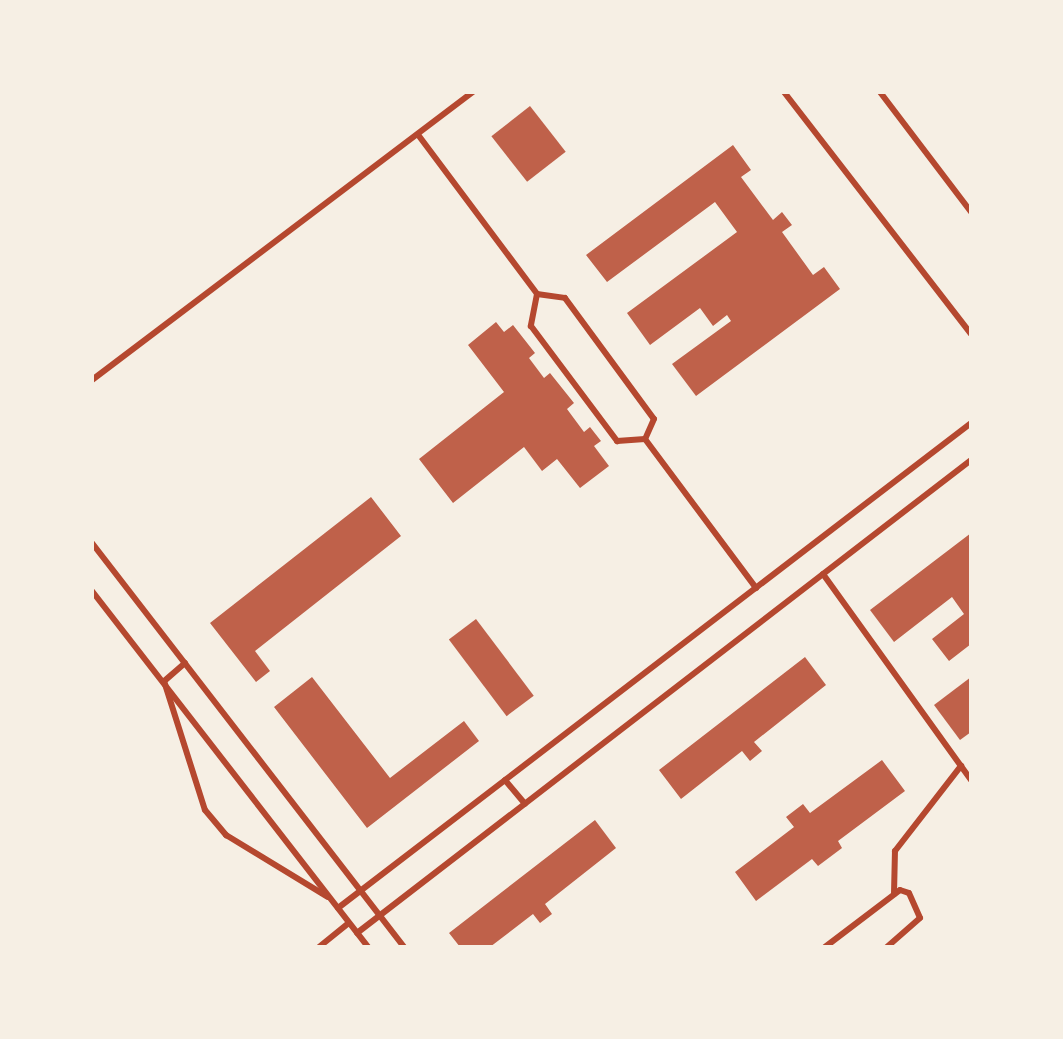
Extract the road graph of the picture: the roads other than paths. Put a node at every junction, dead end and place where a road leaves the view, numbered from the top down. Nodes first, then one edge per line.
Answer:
1 (473, 92) edge
2 (784, 92) edge
3 (880, 92) edge
4 (419, 136) junction
5 (971, 212) edge
6 (537, 294) junction
7 (971, 334) edge
8 (92, 380) edge
9 (971, 423) edge
10 (645, 439) junction
11 (971, 460) edge
12 (92, 543) edge
13 (823, 574) junction
14 (756, 588) junction
15 (92, 591) edge
16 (185, 663) junction
17 (164, 681) junction
18 (961, 766) junction
19 (505, 780) junction
20 (971, 780) edge
21 (525, 804) junction
22 (361, 891) junction
23 (894, 894) junction
24 (331, 899) junction
25 (338, 908) junction
26 (380, 916) junction
27 (349, 923) junction
28 (357, 933) junction
29 (319, 947) edge
30 (368, 947) edge
31 (404, 947) edge
32 (825, 947) edge
33 (887, 947) edge

1 - 4 lane
2 - 7 lane
3 - 5 lane
4 - 6 lane
4 - 8 lane
6 - 10 lane
6 - 10 lane
9 - 14 lane
10 - 14 lane
11 - 13 lane
12 - 16 lane
13 - 18 lane
13 - 21 lane
14 - 19 lane
15 - 17 lane
16 - 17 lane
16 - 22 lane
17 - 24 lane
17 - 24 lane
18 - 20 lane
18 - 23 lane
19 - 21 lane
19 - 22 lane
21 - 26 lane
22 - 25 lane
22 - 26 lane
23 - 32 lane
23 - 33 lane
24 - 25 lane
25 - 27 lane
26 - 28 lane
26 - 31 lane
27 - 28 lane
27 - 29 lane
28 - 30 lane

